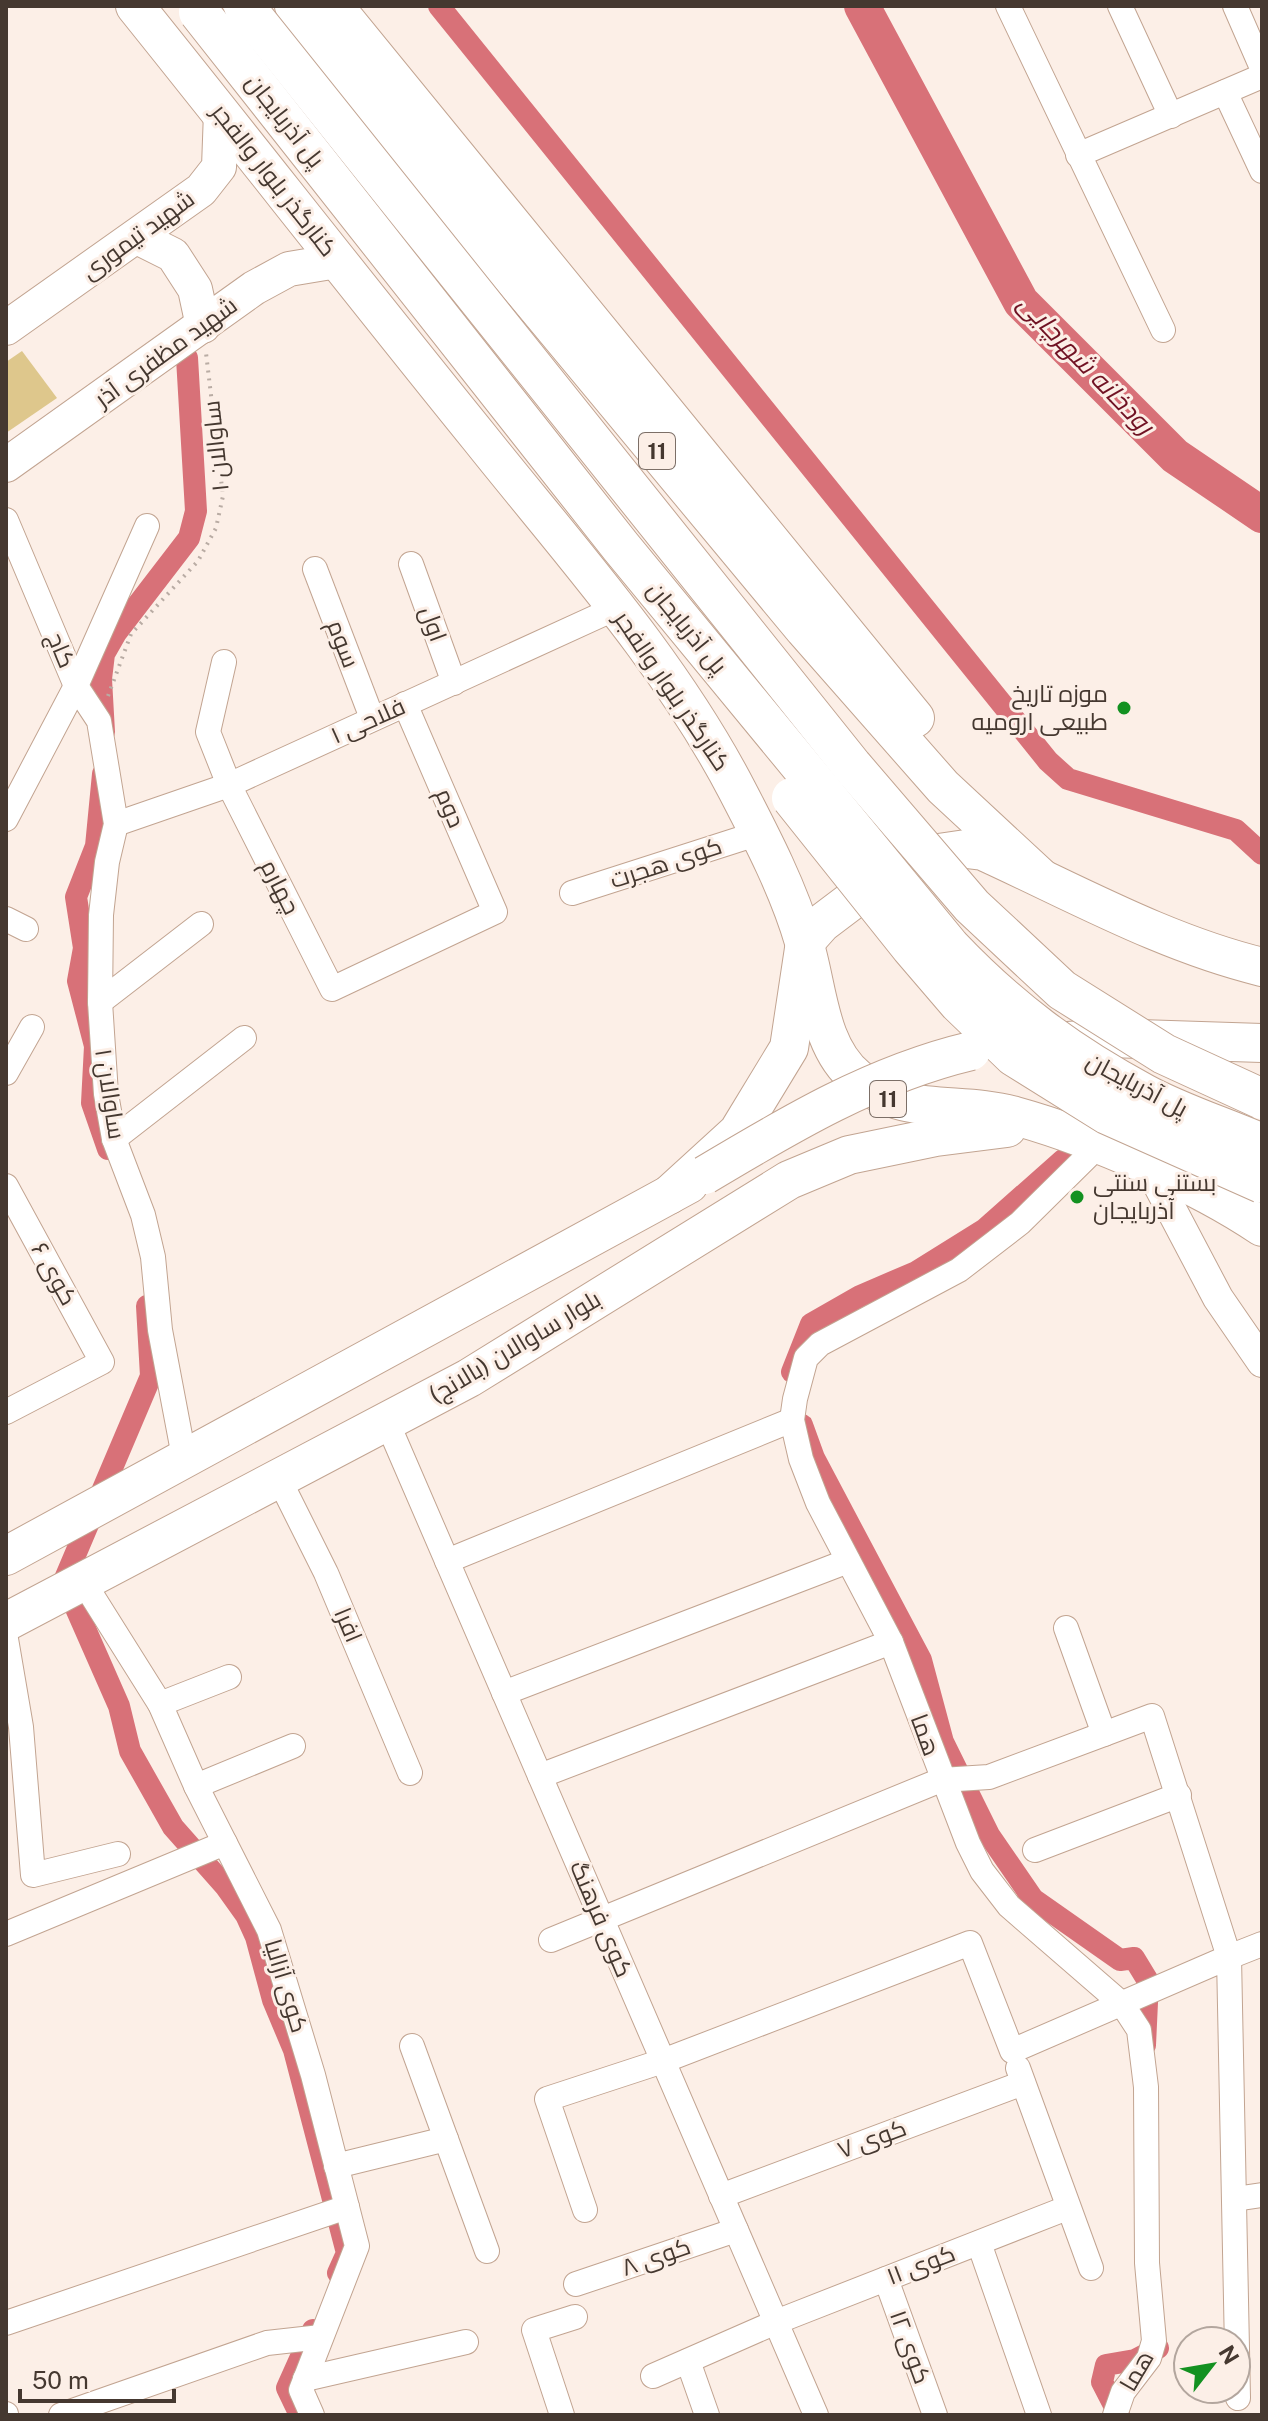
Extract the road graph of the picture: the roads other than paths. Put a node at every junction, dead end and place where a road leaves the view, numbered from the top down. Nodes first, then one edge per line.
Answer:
1 (135, 6) edge
2 (244, 6) edge
3 (294, 6) edge
4 (334, 6) edge
5 (1008, 6) edge
6 (1120, 6) edge
7 (1235, 6) edge
8 (199, 12) dead end
9 (1262, 68) edge
10 (1262, 76) edge
11 (1225, 92) junction
12 (221, 112) junction
13 (1171, 116) junction
14 (1078, 155) junction
15 (1262, 171) edge
16 (137, 237) junction
17 (337, 261) junction
18 (203, 326) junction
19 (6, 328) edge
20 (1163, 330) dead end
21 (6, 465) edge
22 (6, 520) edge
23 (147, 526) dead end
24 (726, 533) junction
25 (621, 547) junction
26 (411, 564) dead end
27 (315, 569) dead end
28 (616, 608) junction
29 (804, 629) junction
30 (224, 662) dead end
31 (454, 683) junction
32 (76, 686) junction
33 (405, 704) junction
34 (372, 718) junction
35 (715, 748) junction
36 (229, 785) junction
37 (6, 819) edge
38 (116, 824) junction
39 (759, 833) junction
40 (1040, 877) junction
41 (572, 893) dead end
42 (201, 924) dead end
43 (805, 942) junction
44 (1262, 967) edge
45 (332, 989) joint
46 (100, 1002) junction
47 (32, 1027) dead end
48 (244, 1038) dead end
49 (1262, 1043) edge
50 (6, 1073) edge
51 (1262, 1099) edge
52 (1039, 1124) junction
53 (114, 1139) junction
54 (1262, 1144) edge
55 (1098, 1146) junction
56 (1150, 1169) junction
57 (1262, 1183) edge
58 (7, 1189) edge
59 (669, 1195) junction
60 (1262, 1227) edge
61 (440, 1319) junction
62 (1262, 1362) edge
63 (469, 1378) junction
64 (6, 1412) edge
65 (792, 1420) junction
66 (387, 1422) junction
67 (185, 1462) junction
68 (279, 1479) junction
69 (6, 1556) edge
70 (447, 1561) junction
71 (848, 1561) junction
72 (84, 1583) junction
73 (6, 1622) edge
74 (1066, 1628) dead end
75 (6, 1639) edge
76 (891, 1642) junction
77 (229, 1677) dead end
78 (504, 1693) junction
79 (160, 1704) junction
80 (1104, 1734) junction
81 (293, 1746) dead end
82 (410, 1773) dead end
83 (540, 1776) junction
84 (941, 1780) junction
85 (196, 1786) junction
86 (1179, 1795) junction
87 (225, 1843) junction
88 (1035, 1850) dead end
89 (118, 1854) dead end
90 (602, 1920) junction
91 (6, 1934) edge
92 (551, 1940) dead end
93 (1262, 1944) edge
94 (1229, 1957) junction
95 (1122, 2004) junction
96 (412, 2046) dead end
97 (1012, 2051) junction
98 (663, 2061) junction
99 (1023, 2083) junction
100 (446, 2139) junction
101 (336, 2166) junction
102 (1262, 2195) edge
103 (721, 2196) junction
104 (1235, 2199) junction
105 (347, 2207) junction
106 (1067, 2208) junction
107 (585, 2210) dead end
108 (736, 2230) junction
109 (979, 2243) junction
110 (487, 2251) dead end
111 (1091, 2268) dead end
112 (886, 2279) junction
113 (576, 2284) dead end
114 (575, 2317) dead end
115 (776, 2322) junction
116 (6, 2323) edge
117 (1237, 2325) edge
118 (321, 2337) junction
119 (466, 2342) dead end
120 (688, 2361) junction
121 (653, 2376) dead end
122 (305, 2379) junction
123 (61, 2415) edge
124 (312, 2415) edge
125 (562, 2415) edge
126 (707, 2415) edge
127 (816, 2415) edge
128 (935, 2415) edge
129 (1039, 2415) edge
130 (1115, 2415) edge

1 - 12 main road, کنارگذر بلوار والفجر
2 - 51 highway, پل آذربایجان, bridge
3 - 24 main road, 11
4 - 40 main road
5 - 14 street
6 - 13 street
7 - 9 street
8 - 25 highway, پل آذربایجان, bridge
10 - 11 street
11 - 13 street
11 - 15 street
12 - 16 main road, شهید تیموری
12 - 17 main road, کنارگذر بلوار والفجر / 11
13 - 14 street
14 - 20 street
16 - 18 main road
16 - 19 main road, شهید تیموری
17 - 18 main road, شهید مظفری آذر
17 - 28 main road, کنارگذر بلوار والفجر / 11
18 - 21 main road, شهید مظفری آذر
22 - 32 street, کاج
23 - 32 street
24 - 28 main road
24 - 29 main road, 11
25 - 54 highway, پل آذربایجان, bridge
25 - 57 highway, bridge
26 - 31 street, اول
27 - 34 street, سوم
28 - 31 street, فلاحی ۱
28 - 35 main road, کنارگذر بلوار والفجر / 11
29 - 35 main road, 11
29 - 40 main road, 11
30 - 36 street, چهارم
31 - 33 street, فلاحی ۱
32 - 37 street, کاج
32 - 38 street, ساوالان ۱
33 - 34 street, فلاحی ۱
33 - 45 street, دوم
34 - 36 street, فلاحی ۱
35 - 39 main road, کنارگذر بلوار والفجر / 11
36 - 38 street, فلاحی ۱
36 - 45 street, چهارم
38 - 46 street, ساوالان ۱
39 - 41 street, کوی هجرت
39 - 43 main road, کنارگذر بلوار والفجر / 11
40 - 43 main road
40 - 44 main road, 11
42 - 46 street
43 - 52 main road, کنارگذر بلوار والفجر / 11
43 - 59 main road
46 - 53 street, ساوالان ۱
47 - 50 street
48 - 53 street
49 - 59 main road, bridge
52 - 55 main road, کنارگذر بلوار والفجر / 11
52 - 63 main road, بلوار ساوالان (بالانج)
53 - 67 street, ساوالان ۱
55 - 56 main road, کنارگذر بلوار والفجر / 11
55 - 65 street, هما
56 - 60 main road, کنارگذر بلوار والفجر / 11
56 - 62 street
58 - 64 street, کوی ۶
59 - 61 main road
61 - 63 main road
61 - 67 main road
63 - 66 main road, بلوار ساوالان (بالانج)
65 - 70 street
65 - 71 street, هما
66 - 68 main road, بلوار ساوالان (بالانج)
66 - 70 street, کوی فرهنگ
67 - 69 main road
68 - 72 main road, بلوار ساوالان (بالانج)
68 - 82 street, افرا
70 - 78 street, کوی فرهنگ
71 - 76 street, هما
71 - 78 street
72 - 73 main road, بلوار ساوالان (بالانج)
72 - 79 street, کوی آزالیا
74 - 80 street
75 - 89 street
76 - 83 street
76 - 84 street, هما
77 - 79 street
78 - 83 street, کوی فرهنگ
79 - 85 street, کوی آزالیا
80 - 84 street
80 - 86 street
81 - 85 street
83 - 90 street, کوی فرهنگ
84 - 90 street
84 - 95 street, هما
85 - 87 street, کوی آزالیا
86 - 88 street
86 - 94 street
87 - 91 street
87 - 101 street, کوی آزالیا
90 - 92 street
90 - 98 street, کوی فرهنگ
93 - 94 street
94 - 95 street
94 - 104 street
95 - 97 street
95 - 130 street, هما
96 - 100 street
97 - 98 street
97 - 99 street
98 - 103 street, کوی فرهنگ
98 - 107 street
99 - 103 street, کوی ۷
99 - 106 street
100 - 101 street
100 - 110 street
101 - 105 street, کوی آزالیا
102 - 104 street
103 - 108 street, کوی فرهنگ
104 - 117 street
105 - 116 street
105 - 118 street, کوی آزالیا
106 - 109 street, کوی ۱۱
106 - 111 street
108 - 113 street, کوی ۸
108 - 115 street, کوی فرهنگ
109 - 112 street, کوی ۱۱
109 - 129 street
112 - 115 street, کوی ۱۱
112 - 128 street, کوی ۱۲
114 - 125 street
115 - 120 street, کوی ۱۱
115 - 127 street, کوی فرهنگ
118 - 122 street, کوی آزالیا
118 - 123 street
119 - 122 street
120 - 121 street, کوی ۱۱
120 - 126 street
122 - 124 street

